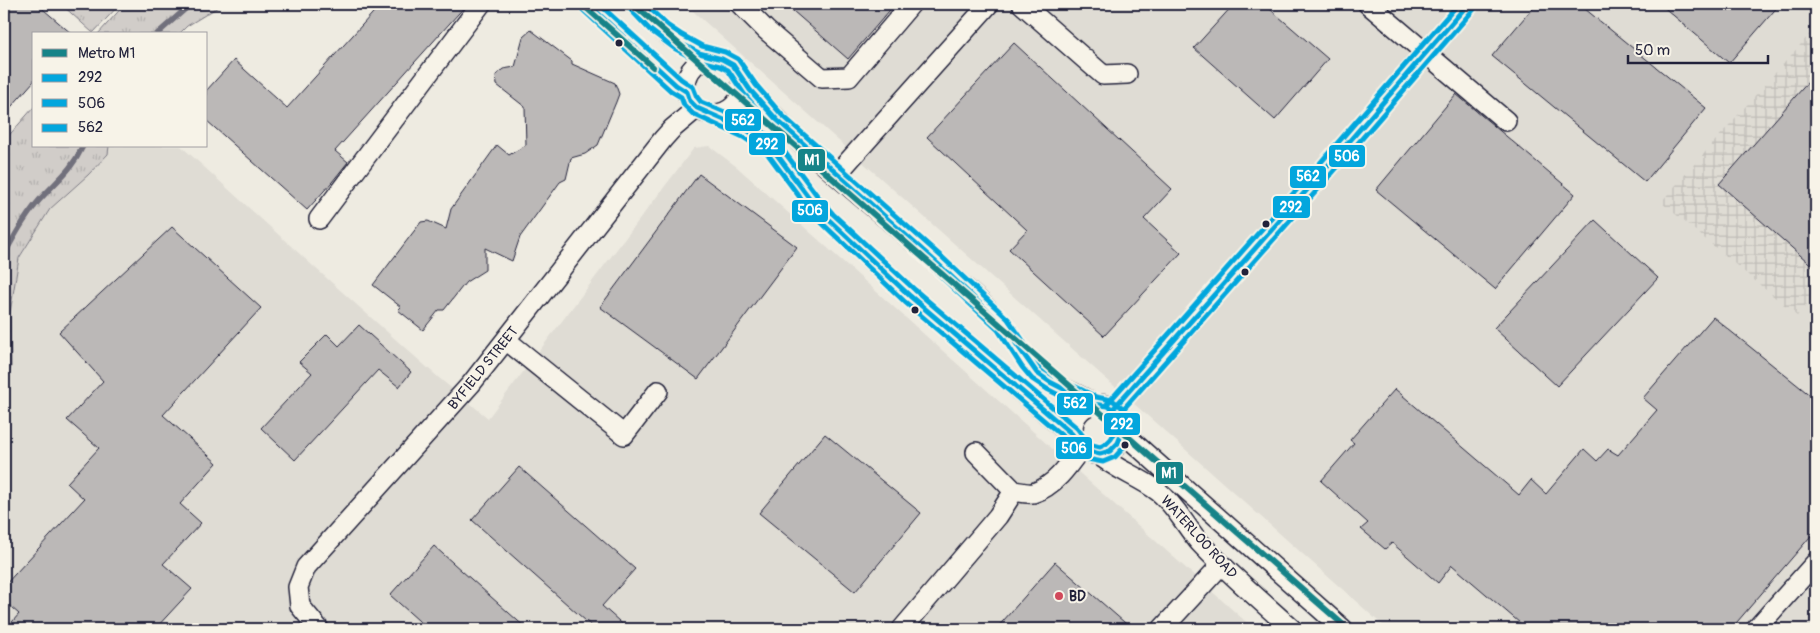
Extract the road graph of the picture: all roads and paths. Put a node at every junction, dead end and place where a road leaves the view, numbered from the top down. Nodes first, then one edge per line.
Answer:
1 (482, 4) edge
2 (588, 4) edge
3 (740, 4) edge
4 (911, 4) edge
5 (989, 4) edge
6 (1022, 4) edge
7 (1368, 4) edge
8 (1468, 4) edge
9 (646, 8) edge
10 (1425, 53) junction
11 (712, 58) junction
12 (1127, 74) dead end
13 (742, 78) junction
14 (686, 92) junction
15 (704, 111) junction
16 (1506, 122) dead end
17 (836, 174) junction
18 (319, 219) dead end
19 (506, 340) junction
20 (658, 391) dead end
21 (1093, 404) junction
22 (1114, 409) junction
23 (1123, 430) junction
24 (1084, 446) junction
25 (976, 452) dead end
26 (1014, 492) junction
27 (1816, 562) edge
28 (1221, 565) junction
29 (319, 629) edge
30 (902, 629) edge
31 (1162, 629) edge
32 (1292, 629) edge
33 (1343, 629) edge
34 (1756, 629) edge

1 - 18 street
2 - 14 street
3 - 4 street
5 - 17 street
6 - 12 street
7 - 10 street
8 - 10 street
9 - 11 street
10 - 16 street
10 - 22 street
11 - 13 street
11 - 14 street
13 - 15 street
13 - 17 street
14 - 15 street
15 - 19 street, BYFIELD STREET
15 - 24 street, WATERLOO ROAD
17 - 21 street
19 - 20 street
19 - 29 street, BYFIELD STREET
21 - 22 street
21 - 24 street
22 - 23 street
23 - 24 street
23 - 33 street, WATERLOO ROAD
24 - 26 street
24 - 28 street, WATERLOO ROAD
25 - 26 street
26 - 30 street
27 - 34 street
28 - 31 street
28 - 32 street, WATERLOO ROAD

